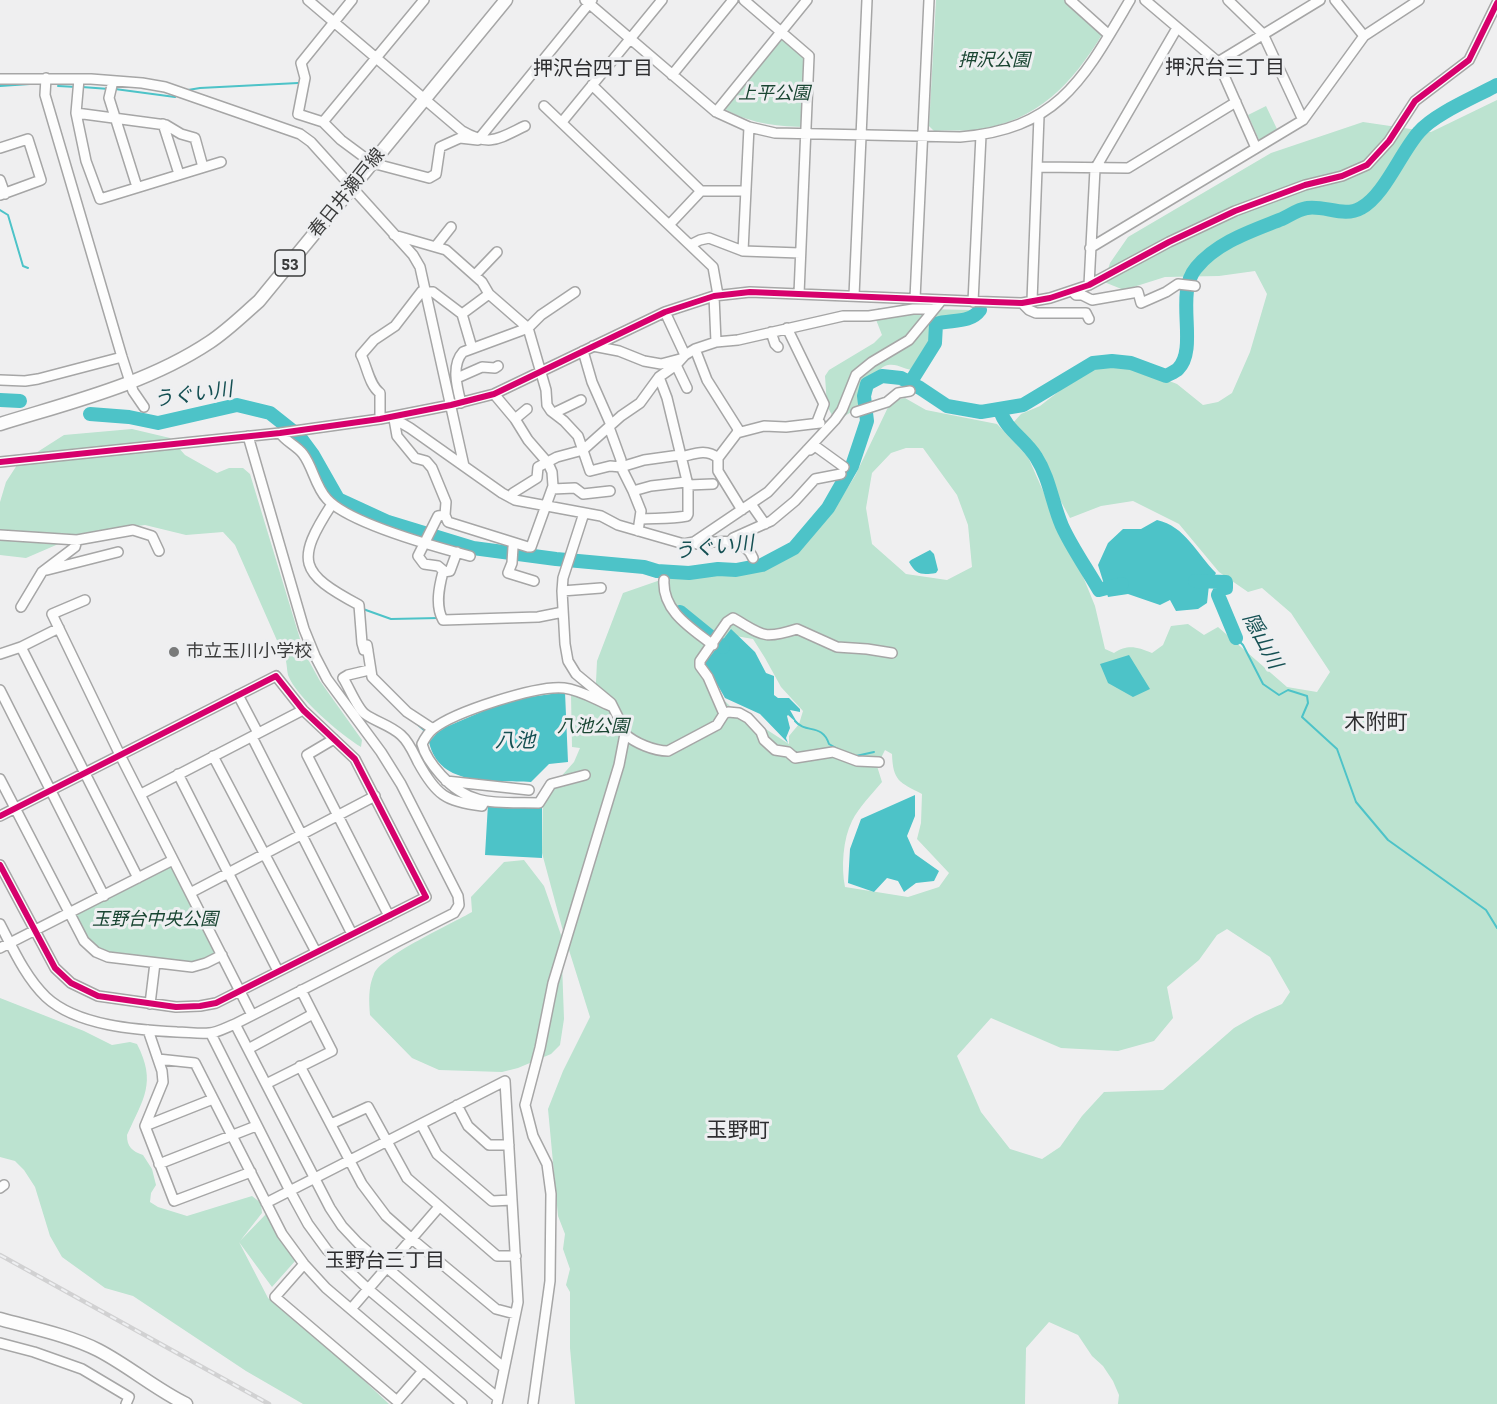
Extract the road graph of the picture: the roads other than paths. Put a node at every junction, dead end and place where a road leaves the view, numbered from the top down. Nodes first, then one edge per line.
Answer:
1 (308, 0) edge
2 (352, 0) edge
3 (424, 0) edge
4 (506, 0) edge
5 (662, 0) edge
6 (733, 0) edge
7 (744, 0) edge
8 (807, 0) edge
9 (867, 0) edge
10 (928, 0) edge
11 (1070, 0) edge
12 (1130, 0) edge
13 (1145, 0) edge
14 (1228, 0) edge
15 (1320, 0) edge
16 (1335, 0) edge
17 (1419, 0) edge
18 (589, 1) edge
19 (1497, 3) edge
20 (334, 22) junction
21 (1177, 28) junction
22 (781, 32) junction
23 (1263, 34) junction
24 (1109, 35) junction
25 (1364, 36) junction
26 (630, 39) junction
27 (376, 58) junction
28 (1218, 62) junction
29 (672, 75) junction
30 (46, 78) junction
31 (0, 79) edge
32 (79, 80) junction
33 (112, 81) junction
34 (592, 85) junction
35 (425, 99) junction
36 (1236, 102) junction
37 (544, 106) dead end
38 (716, 112) junction
39 (76, 113) junction
40 (1039, 116) junction
41 (116, 118) junction
42 (1303, 120) junction
43 (324, 122) junction
44 (562, 122) junction
45 (163, 124) junction
46 (525, 126) dead end
47 (749, 127) junction
48 (806, 134) junction
49 (861, 135) junction
50 (981, 135) junction
51 (922, 137) junction
52 (478, 140) junction
53 (0, 148) edge
54 (1256, 148) junction
55 (221, 162) dead end
56 (372, 163) junction
57 (203, 167) junction
58 (1038, 167) junction
59 (1095, 169) junction
60 (179, 174) junction
61 (0, 180) edge
62 (137, 188) junction
63 (351, 188) junction
64 (701, 191) junction
65 (745, 191) junction
66 (2, 195) edge
67 (669, 225) junction
68 (451, 227) dead end
69 (394, 234) junction
70 (690, 245) junction
71 (436, 246) junction
72 (1090, 248) junction
73 (742, 251) junction
74 (497, 252) dead end
75 (800, 254) junction
76 (475, 275) junction
77 (1089, 285) junction
78 (1195, 286) dead end
79 (426, 290) junction
80 (1072, 291) junction
81 (575, 292) dead end
82 (489, 294) junction
83 (799, 294) junction
84 (716, 296) junction
85 (854, 296) junction
86 (915, 299) junction
87 (941, 301) junction
88 (973, 302) junction
89 (1027, 302) junction
90 (934, 309) junction
91 (664, 312) junction
92 (462, 314) junction
93 (1089, 319) dead end
94 (528, 328) junction
95 (787, 328) junction
96 (771, 332) junction
97 (716, 342) junction
98 (593, 346) junction
99 (778, 347) dead end
100 (472, 348) junction
101 (695, 349) junction
102 (583, 351) junction
103 (122, 357) junction
104 (681, 360) junction
105 (498, 366) dead end
106 (539, 372) junction
107 (659, 377) junction
108 (457, 378) junction
109 (0, 380) edge
110 (130, 383) junction
111 (687, 388) dead end
112 (910, 391) dead end
113 (494, 394) junction
114 (581, 400) dead end
115 (456, 404) junction
116 (144, 407) dead end
117 (527, 409) dead end
118 (856, 412) dead end
119 (554, 414) junction
120 (392, 418) junction
121 (380, 419) junction
122 (515, 419) junction
123 (817, 422) junction
124 (0, 424) edge
125 (610, 426) junction
126 (828, 426) junction
127 (280, 433) junction
128 (737, 433) junction
129 (248, 436) junction
130 (583, 450) junction
131 (807, 450) junction
132 (680, 456) junction
133 (718, 458) junction
134 (0, 462) edge
135 (548, 463) junction
136 (464, 466) junction
137 (621, 467) junction
138 (687, 483) junction
139 (713, 484) dead end
140 (552, 489) junction
141 (633, 490) junction
142 (610, 491) dead end
143 (587, 494) junction
144 (511, 498) junction
145 (332, 504) junction
146 (546, 506) junction
147 (746, 507) junction
148 (585, 513) junction
149 (445, 515) junction
150 (640, 519) junction
151 (765, 524) junction
152 (638, 531) junction
153 (0, 535) edge
154 (77, 540) junction
155 (731, 541) junction
156 (424, 542) junction
157 (694, 542) junction
158 (513, 548) dead end
159 (159, 550) dead end
160 (118, 552) dead end
161 (457, 552) junction
162 (470, 556) dead end
163 (753, 558) dead end
164 (42, 572) junction
165 (443, 572) junction
166 (664, 580) dead end
167 (534, 582) dead end
168 (601, 588) dead end
169 (562, 591) junction
170 (85, 600) dead end
171 (21, 608) dead end
172 (563, 612) junction
173 (59, 628) junction
174 (713, 645) junction
175 (21, 647) junction
176 (892, 653) dead end
177 (0, 654) edge
178 (369, 670) junction
179 (0, 690) edge
180 (238, 695) junction
181 (614, 707) junction
182 (303, 710) junction
183 (724, 714) junction
184 (359, 716) junction
185 (433, 729) junction
186 (625, 734) junction
187 (255, 735) junction
188 (334, 739) junction
189 (120, 755) junction
190 (213, 756) junction
191 (879, 762) dead end
192 (85, 773) junction
193 (178, 774) junction
194 (585, 775) dead end
195 (0, 779) edge
196 (446, 781) junction
197 (529, 789) dead end
198 (51, 790) junction
199 (141, 794) junction
200 (375, 796) junction
201 (483, 801) junction
202 (15, 808) junction
203 (338, 815) junction
204 (0, 816) edge
205 (301, 835) junction
206 (264, 854) junction
207 (173, 860) junction
208 (0, 865) edge
209 (228, 873) junction
210 (138, 878) junction
211 (190, 893) junction
212 (104, 896) junction
213 (69, 913) junction
214 (389, 916) junction
215 (0, 924) edge
216 (34, 931) junction
217 (352, 934) junction
218 (10, 943) junction
219 (0, 948) edge
220 (316, 952) junction
221 (222, 955) junction
222 (155, 963) junction
223 (278, 971) junction
224 (301, 990) junction
225 (241, 991) junction
226 (150, 1004) junction
227 (313, 1014) junction
228 (252, 1015) junction
229 (235, 1024) junction
230 (148, 1030) junction
231 (211, 1034) junction
232 (248, 1049) junction
233 (158, 1059) junction
234 (300, 1066) junction
235 (266, 1084) junction
236 (213, 1099) junction
237 (457, 1105) junction
238 (331, 1124) junction
239 (421, 1124) junction
240 (145, 1126) junction
241 (256, 1126) junction
242 (232, 1136) junction
243 (386, 1141) junction
244 (509, 1145) junction
245 (350, 1160) junction
246 (159, 1164) junction
247 (251, 1172) junction
248 (314, 1178) junction
249 (290, 1191) junction
250 (512, 1200) junction
251 (266, 1203) junction
252 (439, 1207) junction
253 (412, 1239) junction
254 (516, 1256) junction
255 (303, 1264) junction
256 (386, 1268) junction
257 (368, 1289) junction
258 (351, 1310) junction
259 (515, 1314) junction
260 (0, 1318) edge
261 (0, 1343) edge
262 (503, 1367) junction
263 (423, 1371) junction
264 (497, 1401) edge
265 (126, 1404) edge
266 (186, 1404) edge
267 (462, 1404) edge
268 (533, 1404) edge

1 - 20 street
2 - 20 street
3 - 27 street
4 - 35 main road, 春日井瀬戸線 / 53
5 - 26 street
6 - 29 street
7 - 22 street
8 - 22 street
9 - 49 street
10 - 51 street
11 - 24 street
12 - 24 street
13 - 21 street
14 - 23 street
15 - 23 street
16 - 25 street
17 - 25 street
18 - 26 street
18 - 52 street
19 - 77 street
20 - 27 street
20 - 43 street
21 - 28 street
21 - 59 street
22 - 38 street
22 - 48 street
23 - 28 street
23 - 42 street
24 - 40 street
25 - 42 street
26 - 29 street
26 - 34 street
27 - 35 street
27 - 43 street
28 - 36 street
29 - 38 street
30 - 31 street
30 - 32 street
30 - 103 street
32 - 33 street
32 - 39 street
33 - 41 street
33 - 63 street
34 - 44 street
34 - 64 street
35 - 52 street
35 - 56 main road, 春日井瀬戸線 / 53
36 - 54 street
36 - 59 street
37 - 44 street
38 - 47 street
39 - 41 street
39 - 62 street
40 - 50 street
40 - 58 street
41 - 45 street
41 - 62 street
42 - 54 street
43 - 56 street
44 - 67 street
45 - 57 street
45 - 60 street
46 - 52 street
47 - 48 street
47 - 65 street
48 - 49 street
48 - 75 street
49 - 51 street
49 - 85 street
50 - 51 street
50 - 88 street
51 - 86 street
52 - 56 street
53 - 66 street
54 - 72 street
55 - 57 street
56 - 63 main road, 春日井瀬戸線 / 53
57 - 60 street
58 - 59 street
58 - 89 street
59 - 72 street
60 - 62 street
61 - 66 street
63 - 69 street
63 - 110 main road, 春日井瀬戸線 / 53
64 - 65 street
64 - 67 street
65 - 73 street
67 - 70 street
68 - 71 street
69 - 71 street
69 - 79 street
70 - 73 street
70 - 84 street
71 - 76 street
72 - 77 street
73 - 75 street
74 - 76 street
75 - 83 street
76 - 82 street
77 - 80 street
78 - 80 street
79 - 92 street
79 - 115 street
79 - 121 street
80 - 89 street
81 - 94 street
82 - 92 street
82 - 94 street
83 - 84 street
83 - 85 street
84 - 91 street
84 - 97 street
85 - 86 street
86 - 87 street
87 - 88 street
87 - 90 street
88 - 89 street
89 - 93 street
90 - 95 street
90 - 126 street
91 - 98 street
91 - 104 street
92 - 100 street
94 - 100 street
94 - 106 street
95 - 96 street
95 - 123 street
96 - 97 street
96 - 99 street
97 - 101 street
98 - 102 street
98 - 104 street
100 - 108 street
101 - 104 street
101 - 128 street
102 - 106 street
102 - 125 street
103 - 109 street
103 - 110 street
104 - 107 street
104 - 111 street
105 - 108 street
106 - 113 street
106 - 119 street
107 - 125 street
107 - 132 street
108 - 115 street
110 - 116 street
110 - 124 main road, 春日井瀬戸線 / 53
112 - 118 street
113 - 115 street
113 - 122 street
114 - 119 street
115 - 120 street
115 - 136 street
117 - 122 street
119 - 130 street
120 - 121 street
120 - 136 street
120 - 149 street
121 - 127 street
122 - 135 street
123 - 126 street
123 - 128 street
125 - 130 street
125 - 137 street
126 - 131 street
127 - 129 street
127 - 145 street
128 - 133 street
129 - 134 street
129 - 184 street
130 - 135 street
130 - 137 street
131 - 147 street
131 - 151 street
132 - 133 street
132 - 137 street
132 - 138 street
133 - 147 street
135 - 140 street
135 - 144 street
136 - 144 street
137 - 141 street
138 - 139 street
138 - 141 street
138 - 150 street
140 - 143 street
140 - 146 street
141 - 150 street
142 - 143 street
143 - 148 street
144 - 146 street
145 - 156 street
145 - 178 street
146 - 148 street
146 - 149 street
147 - 151 street
147 - 157 street
148 - 152 street
148 - 169 street
149 - 156 street
150 - 152 street
151 - 155 street
152 - 157 street
153 - 154 street
154 - 159 street
154 - 164 street
155 - 157 street
155 - 163 street
156 - 161 street
156 - 165 street
158 - 167 street
160 - 164 street
161 - 162 street
161 - 165 street
164 - 171 street
165 - 172 street
166 - 174 street
168 - 169 street
169 - 172 street
170 - 173 street
172 - 181 street
173 - 175 street
173 - 189 street
174 - 176 street
174 - 183 street
175 - 177 street
175 - 192 street
178 - 184 street
178 - 185 street
179 - 198 street
180 - 182 street
180 - 187 street
180 - 189 street
181 - 185 street
181 - 186 street
182 - 187 street
182 - 188 street
183 - 186 street
183 - 191 street
184 - 201 street
184 - 224 street
185 - 196 street
186 - 268 street
187 - 190 street
187 - 205 street
188 - 200 street
188 - 203 street
189 - 192 street
189 - 199 street
190 - 193 street
190 - 206 street
192 - 198 street
192 - 210 street
193 - 199 street
193 - 209 street
194 - 201 street
195 - 202 street
196 - 197 street
196 - 201 street
198 - 202 street
198 - 212 street
199 - 207 street
200 - 203 street
200 - 214 street
202 - 204 street
202 - 213 street
203 - 205 street
203 - 214 street
205 - 206 street
205 - 217 street
206 - 209 street
206 - 220 street
207 - 210 street
207 - 211 street
208 - 216 street
209 - 211 street
209 - 223 street
210 - 212 street
211 - 221 street
212 - 213 street
213 - 216 street
213 - 222 street
214 - 217 street
215 - 218 street
216 - 218 street
216 - 226 street
217 - 220 street
218 - 219 street
218 - 230 street
220 - 223 street
221 - 222 street
221 - 225 street
222 - 226 street
223 - 225 street
224 - 227 street
224 - 228 street
225 - 226 street
225 - 228 street
227 - 232 street
227 - 234 street
228 - 229 street
229 - 231 street
229 - 232 street
230 - 231 street
230 - 233 street
231 - 241 street
232 - 235 street
233 - 236 street
233 - 240 street
234 - 235 street
234 - 238 street
235 - 248 street
236 - 240 street
236 - 242 street
237 - 239 street
237 - 244 street
237 - 244 street
238 - 243 street
238 - 245 street
239 - 243 street
239 - 250 street
240 - 246 street
241 - 242 street
241 - 249 street
242 - 246 street
242 - 247 street
243 - 245 street
243 - 252 street
244 - 250 street
245 - 248 street
245 - 253 street
246 - 247 street
247 - 251 street
248 - 249 street
248 - 256 street
249 - 251 street
249 - 257 street
250 - 254 street
251 - 255 street
252 - 253 street
252 - 254 street
253 - 256 street
253 - 259 street
254 - 259 street
255 - 258 street
255 - 263 street
256 - 257 street
256 - 262 street
257 - 258 street
257 - 264 street
258 - 263 street
259 - 262 street
260 - 266 main road
261 - 265 street
262 - 264 street
263 - 267 street

